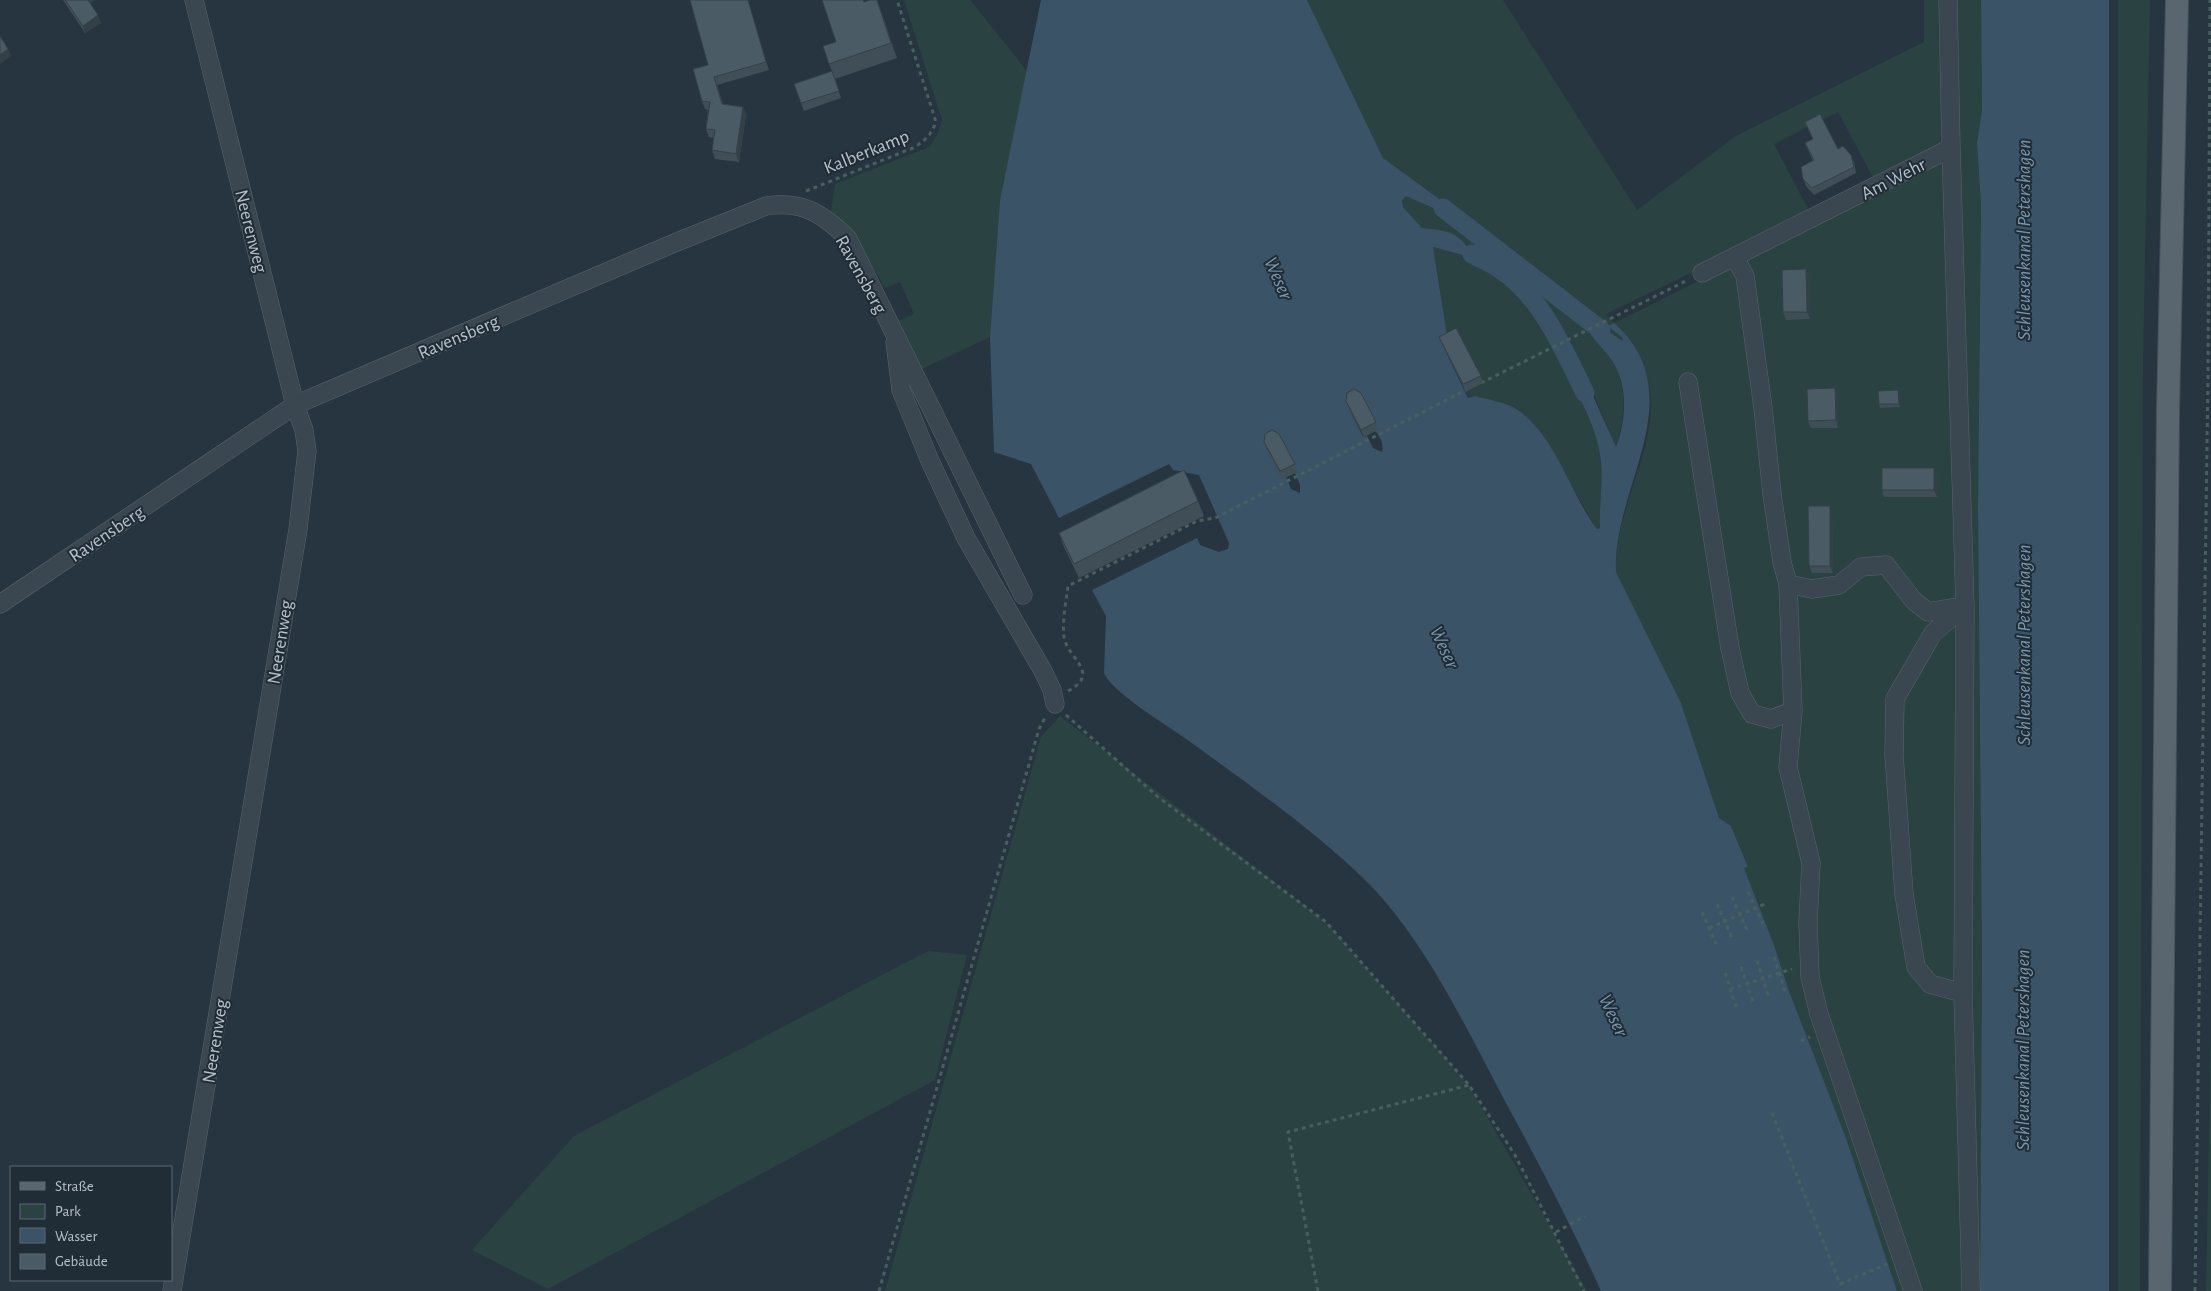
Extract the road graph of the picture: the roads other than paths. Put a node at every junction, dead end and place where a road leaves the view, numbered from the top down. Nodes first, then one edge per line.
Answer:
1 (194, 0) edge
2 (1948, 0) edge
3 (2177, 0) edge
4 (1951, 148) junction
5 (1735, 258) junction
6 (1702, 273) road end
7 (894, 334) junction
8 (1688, 382) dead end
9 (295, 405) junction
10 (1788, 584) junction
11 (1024, 595) dead end
12 (0, 604) edge
13 (1965, 606) junction
14 (1055, 704) road end
15 (1793, 711) junction
16 (1964, 993) junction
17 (172, 1291) edge
18 (1913, 1291) edge
19 (1971, 1291) edge
20 (2160, 1291) edge

1 - 9 street, Neerenweg
2 - 4 street
3 - 20 main road
4 - 5 street, Am Wehr
4 - 13 street
5 - 6 street, Am Wehr
5 - 10 street
7 - 9 street, Ravensberg
7 - 11 street, Ravensberg
7 - 14 street
8 - 15 street
9 - 12 street, Ravensberg
9 - 17 street, Neerenweg
10 - 13 street
10 - 15 street
13 - 16 street
13 - 16 street
15 - 18 street
16 - 19 street

